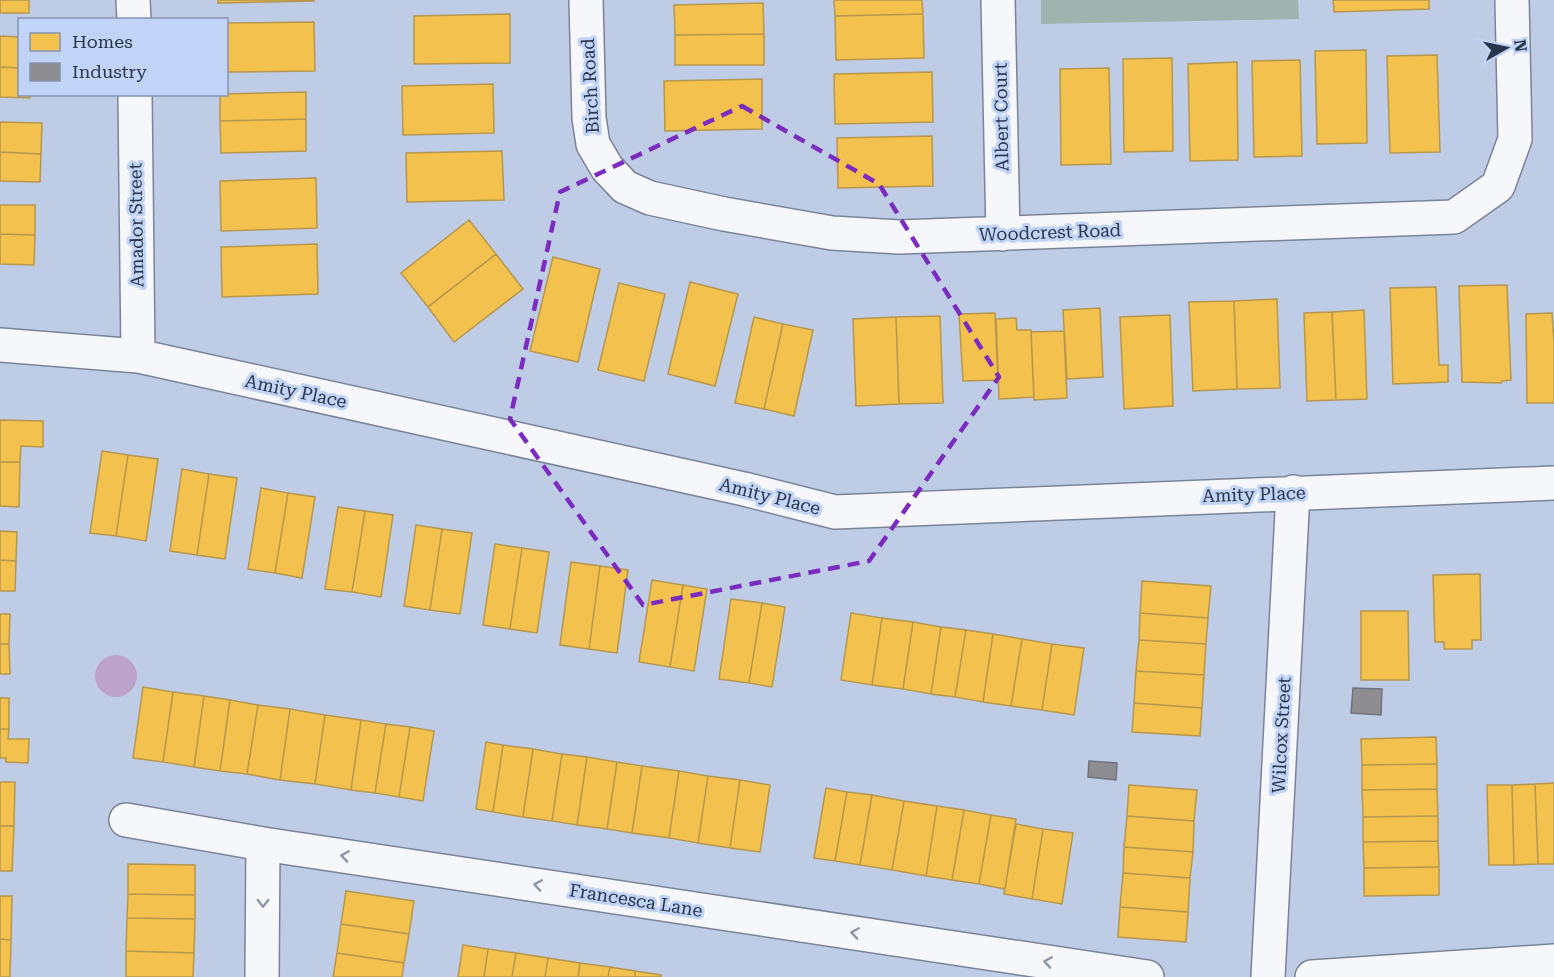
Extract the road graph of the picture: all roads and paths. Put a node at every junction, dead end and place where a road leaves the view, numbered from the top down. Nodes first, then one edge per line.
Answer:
1 (133, 0) edge
2 (586, 0) edge
3 (999, 0) edge
4 (1512, 0) edge
5 (134, 18) edge
6 (135, 96) edge
7 (607, 168) joint
8 (1003, 234) junction
9 (0, 345) edge
10 (138, 356) junction
11 (1554, 483) edge
12 (1293, 492) junction
13 (126, 820) dead end
14 (263, 844) junction
15 (1554, 961) edge
16 (262, 977) edge
17 (1147, 977) edge
18 (1268, 977) edge
19 (1312, 977) edge

1 - 5 street
2 - 7 street, Birch Road
3 - 8 street, Albert Court
4 - 8 street, Woodcrest Road
6 - 10 street, Amador Street
7 - 8 street, Woodcrest Road
9 - 10 street, Amity Place
10 - 12 street, Amity Place
11 - 12 street, Amity Place
12 - 18 street, Wilcox Street
13 - 14 street, Francesca Lane
14 -> 16 street
17 -> 14 street, Francesca Lane
15 - 19 street

